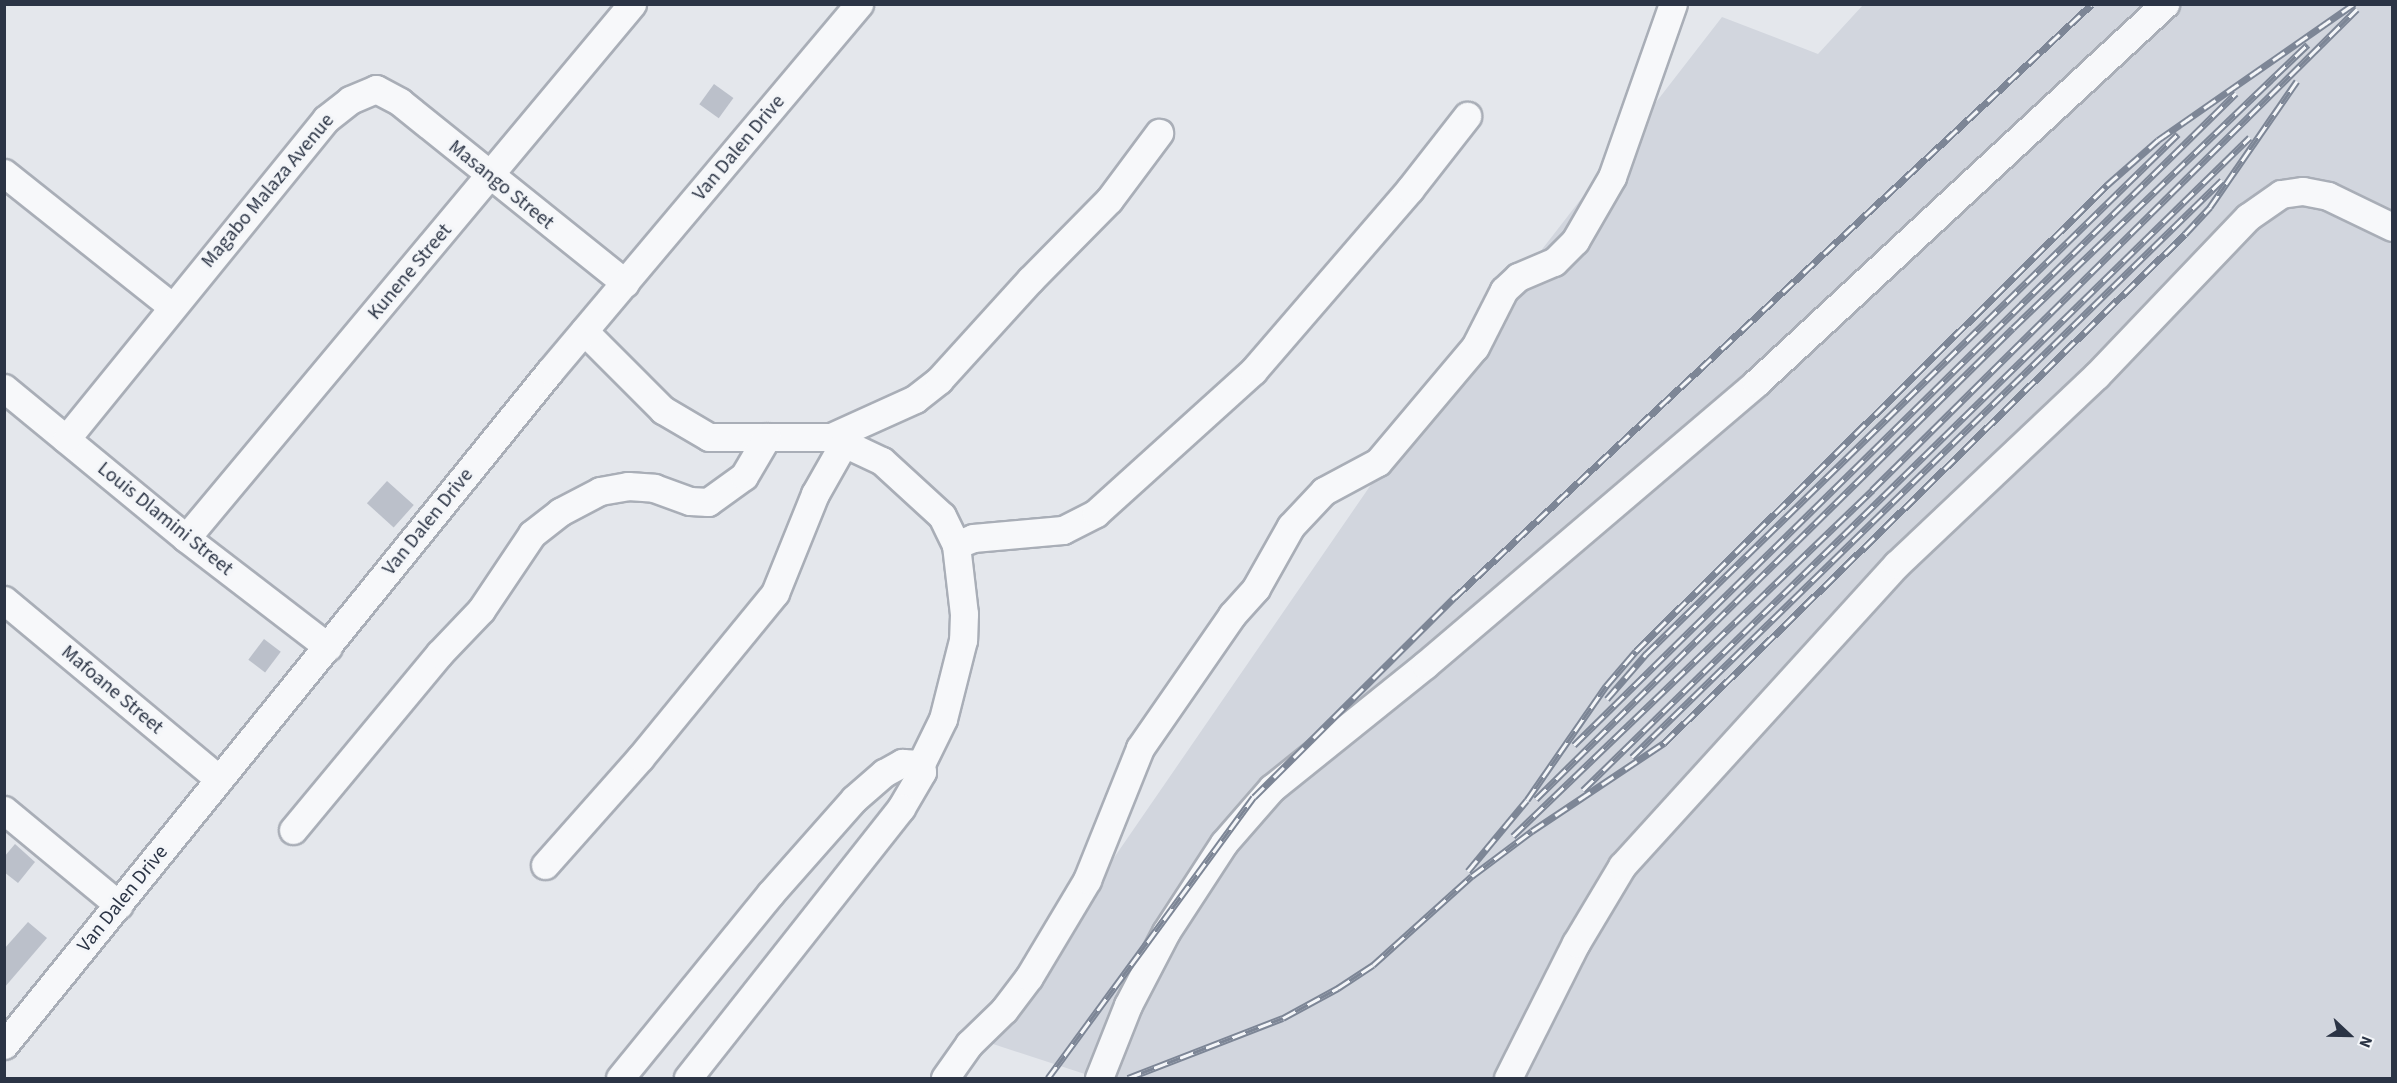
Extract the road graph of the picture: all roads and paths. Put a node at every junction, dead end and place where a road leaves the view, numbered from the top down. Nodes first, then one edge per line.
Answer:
1 (632, 4) edge
2 (859, 4) edge
3 (2165, 4) edge
4 (1668, 14) edge
5 (376, 89) joint
6 (1467, 116) dead end
7 (1159, 133) dead end
8 (4, 173) edge
9 (489, 177) junction
10 (2392, 227) edge
11 (625, 283) junction
12 (171, 306) junction
13 (584, 331) junction
14 (4, 388) edge
15 (767, 437) junction
16 (66, 439) junction
17 (838, 440) junction
18 (186, 538) junction
19 (956, 545) junction
20 (4, 600) edge
21 (328, 647) junction
22 (921, 764) junction
23 (219, 779) junction
24 (4, 810) edge
25 (293, 830) dead end
26 (545, 865) dead end
27 (119, 905) junction
28 (9, 1030) edge
29 (620, 1078) edge
30 (688, 1078) edge
31 (945, 1078) edge
32 (1099, 1078) edge
33 (1508, 1078) edge

1 - 9 street, Kunene Street
2 - 11 street, Van Dalen Drive
3 - 32 street
4 - 31 street
5 - 9 street, Masango Street
5 - 12 street, Magabo Malaza Avenue
6 - 19 street
7 - 17 street
8 - 12 street
9 - 11 street, Masango Street
9 - 18 street, Kunene Street
10 - 33 street
11 - 13 street, Van Dalen Drive
12 - 16 street, Magabo Malaza Avenue
13 - 15 street
13 - 21 street, Van Dalen Drive
14 - 16 street, Louis Dlamini Street
15 - 17 street
15 - 25 street
16 - 18 street, Louis Dlamini Street
17 - 19 street
17 - 26 street
18 - 21 street, Louis Dlamini Street
19 - 22 street
20 - 23 street, Mafoane Street
21 - 23 street, Van Dalen Drive
22 - 29 street
22 - 30 street
23 - 27 street, Van Dalen Drive
24 - 27 street
27 - 28 street, Van Dalen Drive

